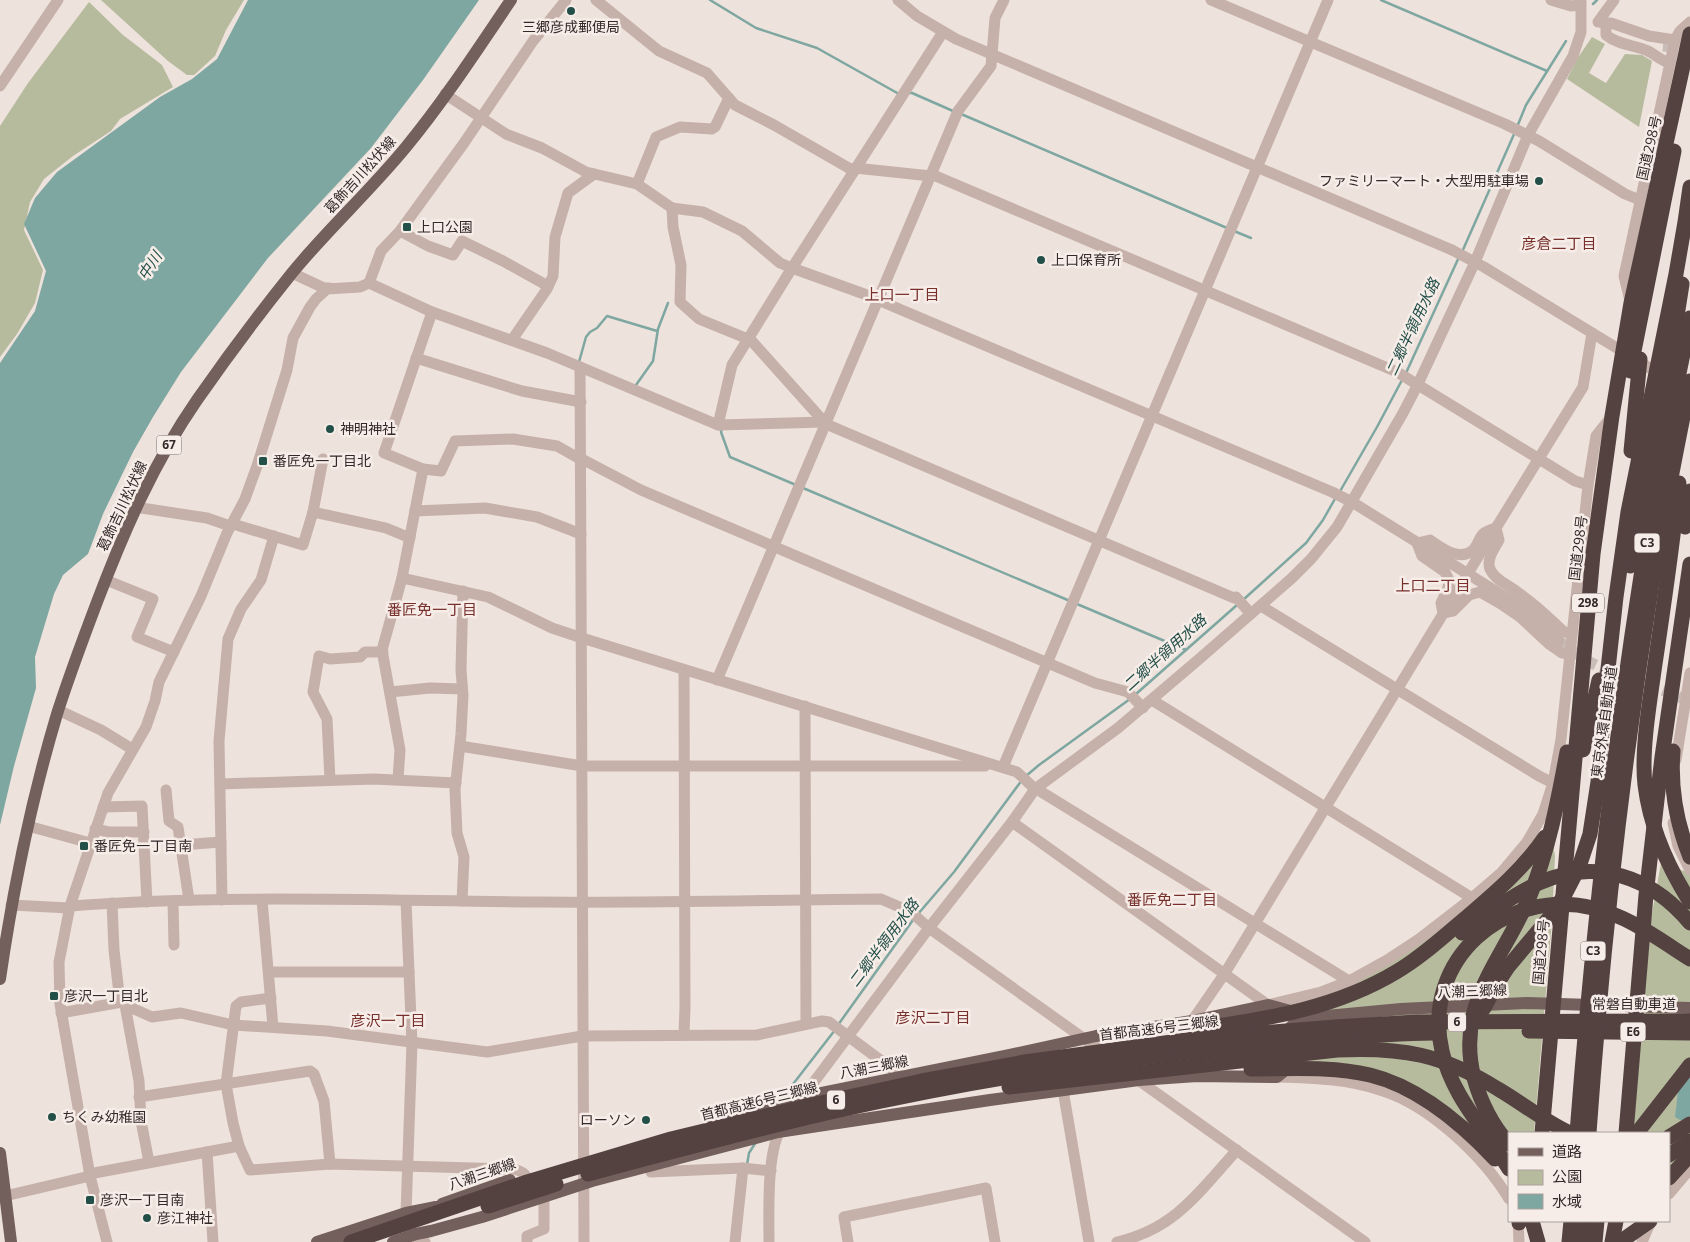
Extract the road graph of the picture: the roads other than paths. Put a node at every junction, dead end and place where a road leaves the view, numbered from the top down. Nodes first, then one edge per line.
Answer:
1 (58, 0) edge
2 (511, 0) edge
3 (566, 0) edge
4 (596, 0) edge
5 (898, 0) edge
6 (1004, 0) edge
7 (1211, 0) edge
8 (1328, 0) edge
9 (1551, 0) edge
10 (1614, 0) edge
11 (1580, 2) edge
12 (1582, 22) junction
13 (1690, 22) edge
14 (1602, 24) junction
15 (943, 32) junction
16 (1690, 34) edge
17 (1675, 40) junction
18 (1310, 42) junction
19 (1663, 46) tunnel mouth
20 (992, 55) junction
21 (1670, 63) junction
22 (1681, 80) junction
23 (0, 86) edge
24 (445, 94) junction
25 (729, 98) junction
26 (481, 119) junction
27 (1528, 135) junction
28 (1257, 167) junction
29 (855, 170) junction
30 (594, 174) junction
31 (931, 175) junction
32 (637, 184) junction
33 (1690, 187) edge
34 (1640, 200) junction
35 (672, 208) junction
36 (400, 231) junction
37 (1475, 262) junction
38 (792, 268) junction
39 (292, 273) junction
40 (369, 283) junction
41 (548, 286) junction
42 (330, 288) junction
43 (1650, 288) junction
44 (1205, 292) junction
45 (878, 300) junction
46 (1631, 302) junction
47 (432, 312) junction
48 (1690, 318) edge
49 (1592, 333) junction
50 (748, 339) junction
51 (512, 340) junction
52 (1623, 352) junction
53 (416, 358) junction
54 (580, 367) junction
55 (1690, 381) edge
56 (1418, 384) junction
57 (1690, 393) edge
58 (580, 402) junction
59 (1684, 412) junction
60 (1152, 416) junction
61 (1612, 416) junction
62 (825, 423) junction
63 (718, 425) junction
64 (1538, 458) junction
65 (580, 459) junction
66 (322, 460) dead end
67 (423, 469) junction
68 (1588, 485) junction
69 (1690, 491) edge
70 (1352, 502) junction
71 (135, 507) junction
72 (415, 511) junction
73 (313, 512) junction
74 (1634, 512) junction
75 (232, 525) junction
76 (1496, 528) junction
77 (581, 534) junction
78 (274, 536) junction
79 (410, 538) junction
80 (1099, 541) junction
81 (1417, 543) junction
82 (773, 546) junction
83 (1690, 564) edge
84 (1468, 573) junction
85 (402, 578) junction
86 (106, 580) junction
87 (463, 591) junction
88 (1616, 598) junction
89 (1261, 606) junction
90 (1252, 614) junction
91 (1443, 614) junction
92 (1690, 624) edge
93 (1571, 633) junction
94 (582, 638) junction
95 (1558, 641) tunnel mouth
96 (174, 652) junction
97 (383, 652) junction
98 (1570, 654) junction
99 (1047, 663) junction
100 (684, 671) junction
101 (1690, 673) edge
102 (717, 680) junction
103 (462, 688) junction
104 (1398, 689) junction
105 (390, 692) junction
106 (1152, 700) junction
107 (805, 706) junction
108 (1143, 708) junction
109 (58, 710) junction
110 (1687, 714) edge
111 (460, 746) junction
112 (132, 749) junction
113 (582, 766) junction
114 (684, 766) junction
115 (806, 766) junction
116 (1001, 767) junction
117 (1620, 770) junction
118 (398, 779) junction
119 (330, 780) junction
120 (1553, 783) junction
121 (220, 784) junction
122 (456, 784) junction
123 (1035, 788) junction
124 (166, 790) dead end
125 (1326, 806) junction
126 (103, 807) junction
127 (1543, 814) junction
128 (1672, 817) junction
129 (1012, 822) junction
130 (28, 826) junction
131 (95, 829) junction
132 (1656, 831) junction
133 (144, 832) junction
134 (220, 842) junction
135 (90, 843) junction
136 (181, 845) junction
137 (1662, 850) junction
138 (1690, 857) edge
139 (1566, 864) junction
140 (1690, 870) edge
141 (1690, 891) edge
142 (1646, 895) junction
143 (1472, 898) junction
144 (189, 900) junction
145 (222, 900) junction
146 (262, 900) junction
147 (684, 900) junction
148 (807, 900) junction
149 (173, 901) junction
150 (406, 901) junction
151 (462, 901) junction
152 (112, 902) junction
153 (147, 902) junction
154 (582, 902) junction
155 (1690, 902) edge
156 (11, 906) junction
157 (70, 907) junction
158 (1254, 923) junction
159 (1690, 923) edge
160 (929, 928) junction
161 (174, 945) dead end
162 (1690, 960) edge
163 (1409, 964) junction
164 (269, 972) junction
165 (409, 972) junction
166 (1225, 973) junction
167 (1555, 976) junction
168 (0, 979) edge
169 (1350, 981) junction
170 (271, 998) junction
171 (122, 1004) junction
172 (1268, 1005) junction
173 (1690, 1008) edge
174 (61, 1013) junction
175 (1316, 1017) junction
176 (1690, 1020) edge
177 (1192, 1021) junction
178 (806, 1023) junction
179 (233, 1025) junction
180 (1577, 1026) junction
181 (273, 1027) junction
182 (1335, 1033) junction
183 (1690, 1033) edge
184 (684, 1035) junction
185 (582, 1036) junction
186 (847, 1036) junction
187 (1083, 1038) junction
188 (412, 1043) junction
189 (1025, 1062) junction
190 (1690, 1065) edge
191 (947, 1068) junction
192 (1177, 1069) junction
193 (1473, 1072) junction
194 (902, 1077) junction
195 (1277, 1077) junction
196 (1139, 1080) junction
197 (226, 1084) junction
198 (1063, 1090) junction
199 (139, 1097) junction
200 (802, 1097) junction
201 (947, 1107) junction
202 (836, 1111) junction
203 (1690, 1124) edge
204 (778, 1132) junction
205 (1542, 1132) edge
206 (1568, 1132) edge
207 (1577, 1132) edge
208 (1589, 1132) edge
209 (1626, 1132) edge
210 (1638, 1132) edge
211 (1670, 1135) edge
212 (643, 1141) junction
213 (1690, 1141) edge
214 (1508, 1143) edge
215 (239, 1146) junction
216 (1237, 1150) junction
217 (207, 1152) junction
218 (0, 1153) edge
219 (1670, 1154) edge
220 (1690, 1155) edge
221 (583, 1158) junction
222 (149, 1162) junction
223 (330, 1164) junction
224 (651, 1165) junction
225 (407, 1166) junction
226 (1508, 1167) edge
227 (743, 1168) junction
228 (1690, 1169) edge
229 (765, 1170) junction
230 (90, 1175) junction
231 (526, 1175) junction
232 (1508, 1175) edge
233 (1670, 1177) edge
234 (583, 1184) junction
235 (1670, 1193) edge
236 (5, 1196) junction
237 (542, 1198) junction
238 (1508, 1198) edge
239 (436, 1207) junction
240 (406, 1214) junction
241 (1525, 1222) edge
242 (1525, 1222) edge
243 (1526, 1222) edge
244 (1571, 1222) edge
245 (1583, 1222) edge
246 (1597, 1222) edge
247 (1616, 1222) edge
248 (1621, 1222) edge
249 (1640, 1222) edge
250 (1649, 1222) edge
251 (1650, 1222) edge
252 (421, 1238) edge
253 (1350, 1238) edge
254 (11, 1242) edge
255 (107, 1242) edge
256 (213, 1242) edge
257 (317, 1242) edge
258 (334, 1242) edge
259 (352, 1242) edge
260 (382, 1242) edge
261 (394, 1242) edge
262 (527, 1242) edge
263 (584, 1242) edge
264 (736, 1242) edge
265 (769, 1242) edge
266 (848, 1242) edge
267 (995, 1242) edge
268 (1089, 1242) edge
269 (1117, 1242) edge
270 (1365, 1242) edge
271 (1519, 1242) edge
272 (1533, 1242) edge
273 (1538, 1242) edge
274 (1569, 1242) edge
275 (1582, 1242) edge
276 (1594, 1242) edge
277 (1612, 1242) edge
278 (1620, 1242) edge
279 (1630, 1242) edge
280 (1642, 1242) edge

1 - 23 street
2 - 24 main road, 葛飾吉川松伏線 / 67
3 - 26 street
4 - 25 street
5 - 15 street
6 - 20 street
7 - 18 street
8 - 18 street
9 - 11 street
10 - 14 street
11 - 12 street
12 - 14 street
12 - 27 street
13 - 17 street
14 - 17 street
14 - 19 street
14 - 21 street
15 - 20 street
15 - 29 street
16 - 22 highway, 国道298号 / 298
17 - 21 street
18 - 27 street
18 - 28 street
20 - 28 street
20 - 31 street
21 - 34 street
22 - 43 highway
22 - 46 highway, 国道298号 / 298
24 - 26 street
24 - 39 main road, 葛飾吉川松伏線 / 67
25 - 29 street
25 - 32 street
26 - 30 street
26 - 36 street
27 - 34 street
27 - 37 street
28 - 37 street
28 - 44 street
29 - 31 street
29 - 38 street
30 - 32 street
30 - 41 street
31 - 44 street
31 - 45 street
32 - 35 street
33 - 74 highway
34 - 46 street
35 - 38 street
35 - 50 street
36 - 40 street
36 - 41 street
37 - 49 street
37 - 56 street
38 - 45 street
38 - 50 street
39 - 42 street
39 - 71 main road, 葛飾吉川松伏線 / 67
40 - 42 street
40 - 47 street
41 - 51 street
42 - 75 street
43 - 74 highway
43 - 193 highway
44 - 56 street
44 - 60 street
45 - 60 street
45 - 62 street
46 - 52 highway, 国道298号 / 298
47 - 51 street
47 - 53 street
48 - 117 highway, 東京外環自動車道 / C3
49 - 52 street
49 - 64 street
50 - 62 street
50 - 63 street
51 - 54 street
52 - 57 street
52 - 61 highway, 国道298号 / 298
53 - 58 street
53 - 67 street
54 - 58 street
54 - 63 street
55 - 59 highway, 東京外環自動車道 / C3
56 - 64 street
56 - 70 street
58 - 65 street
59 - 117 highway, 東京外環自動車道 / C3
59 - 132 highway
60 - 70 street
60 - 80 street
61 - 68 street
61 - 139 highway, 国道298号 / 298
62 - 63 street
62 - 80 street
62 - 82 street
64 - 68 street
64 - 76 street
65 - 67 street
65 - 77 street
65 - 82 street
66 - 73 street
67 - 72 street
68 - 93 street
69 - 132 highway
70 - 81 street
70 - 89 street
71 - 75 street
71 - 86 main road, 葛飾吉川松伏線 / 67
72 - 77 street
72 - 79 street
73 - 78 street
73 - 79 street
74 - 88 highway
74 - 167 highway
75 - 78 street
75 - 96 street
76 - 81 street
76 - 84 street
76 - 93 street
77 - 94 street
78 - 121 street
79 - 85 street
80 - 90 street
80 - 99 street
81 - 84 street
81 - 91 street
82 - 99 street
82 - 102 street
83 - 142 highway
84 - 91 street
84 - 95 street
85 - 87 street
85 - 97 street
86 - 96 street
86 - 109 main road, 葛飾吉川松伏線 / 67
87 - 94 street
87 - 103 street
88 - 163 highway
88 - 193 highway
89 - 90 street
89 - 104 street
90 - 106 street
91 - 98 street
91 - 104 street
92 - 138 highway
93 - 98 street
94 - 100 street
94 - 113 street
96 - 112 street
97 - 105 street
97 - 119 street
98 - 120 street
99 - 108 street
99 - 116 street
100 - 102 street
100 - 114 street
101 - 110 street
102 - 107 street
103 - 105 street
103 - 111 street
104 - 120 street
104 - 125 street
105 - 118 street
106 - 108 street
106 - 125 street
107 - 115 street
107 - 116 street
108 - 123 street
109 - 112 street
109 - 130 main road, 葛飾吉川松伏線 / 67
110 - 128 street
111 - 113 street
111 - 122 street
112 - 126 street
113 - 114 street
113 - 154 street
114 - 115 street
114 - 147 street
115 - 116 street
115 - 148 street
116 - 123 street
117 - 207 highway, 東京外環自動車道 / C3
117 - 208 highway, 東京外環自動車道 / C3
118 - 119 street
118 - 122 street
119 - 121 street
120 - 127 street
121 - 134 street
122 - 151 street
123 - 129 street
123 - 158 street
124 - 136 street
125 - 143 street
125 - 158 street
126 - 131 street
126 - 133 street
127 - 139 highway
127 - 143 street
128 - 140 street
128 - 142 highway
129 - 160 street
129 - 166 street
130 - 135 street
130 - 156 main road, 葛飾吉川松伏線 / 67
131 - 133 street
131 - 135 street
132 - 137 highway
133 - 153 street
134 - 136 street
134 - 145 street
135 - 157 street
136 - 144 street
137 - 141 highway
137 - 155 highway
139 - 167 highway, 国道298号 / 298
142 - 209 highway
143 - 169 street
144 - 145 street
144 - 149 street
145 - 146 street
146 - 150 street
146 - 164 street
147 - 148 street
147 - 154 street
147 - 184 street
148 - 160 street
148 - 178 street
149 - 153 street
149 - 161 street
150 - 151 street
150 - 165 street
151 - 154 street
152 - 153 street
152 - 157 street
152 - 171 street
154 - 185 street
156 - 157 street
156 - 168 main road, 葛飾吉川松伏線 / 67
157 - 174 street
158 - 166 street
158 - 169 street
159 - 163 highway
160 - 186 street
160 - 187 street
162 - 226 highway
163 - 189 highway
164 - 165 street
164 - 170 street
165 - 188 street
166 - 172 street
166 - 177 street
167 - 205 highway, 国道298号 / 298
169 - 172 street
170 - 179 street
170 - 181 street
171 - 174 street
171 - 179 street
171 - 199 street
172 - 175 main road, 八潮三郷線
172 - 177 main road, 八潮三郷線
173 - 175 main road, 八潮三郷線
174 - 230 street
175 - 195 main road, 八潮三郷線
176 - 180 highway, 常磐自動車道 / E6
177 - 187 main road, 八潮三郷線
178 - 184 street
178 - 186 street
179 - 181 street
179 - 197 street
180 - 182 highway, 6
180 - 183 highway, 常磐自動車道 / E6
181 - 188 street
182 - 189 highway, 首都高速6号三郷線 / 6
182 - 202 highway, 首都高速6号三郷線 / 6
184 - 185 street
185 - 188 street
185 - 221 street
186 - 194 street
186 - 200 street
187 - 191 main road, 八潮三郷線
187 - 196 street
188 - 225 street
189 - 259 highway, 首都高速6号三郷線 / 6
190 - 210 highway
191 - 194 main road, 八潮三郷線
191 - 198 street
192 - 202 highway
192 - 206 highway
192 - 232 highway
193 - 214 highway
194 - 200 main road, 八潮三郷線
194 - 201 street
195 - 196 main road
195 - 238 street
196 - 198 main road
196 - 216 street
197 - 199 street
197 - 215 street
197 - 223 street
198 - 201 main road
198 - 268 street
199 - 222 street
200 - 204 street
200 - 212 main road, 八潮三郷線
201 - 204 main road
202 - 260 highway, 首都高速6号三郷線 / 6
203 - 211 highway
204 - 224 main road
204 - 229 street
212 - 221 main road, 八潮三郷線
212 - 224 street
213 - 219 highway
215 - 217 street
215 - 223 street
216 - 253 street
216 - 269 street
217 - 222 street
217 - 256 street
218 - 236 main road
220 - 233 highway
221 - 231 main road, 八潮三郷線
221 - 234 street
222 - 230 street
223 - 225 street
224 - 227 street
224 - 234 main road
225 - 231 street
225 - 240 street
227 - 229 street
227 - 264 street
228 - 235 street
229 - 265 street
230 - 236 street
230 - 255 street
231 - 237 street
231 - 239 main road, 八潮三郷線
234 - 237 main road
234 - 263 street
236 - 254 main road
237 - 252 main road
237 - 262 street
239 - 240 main road
239 - 258 main road, 八潮三郷線
240 - 257 main road
241 - 271 street
242 - 272 highway
243 - 273 highway
244 - 274 highway
245 - 275 highway
246 - 276 highway
247 - 277 highway
248 - 278 highway
249 - 279 highway
250 - 278 highway
251 - 280 street
252 - 261 main road
253 - 270 street
266 - 267 street

